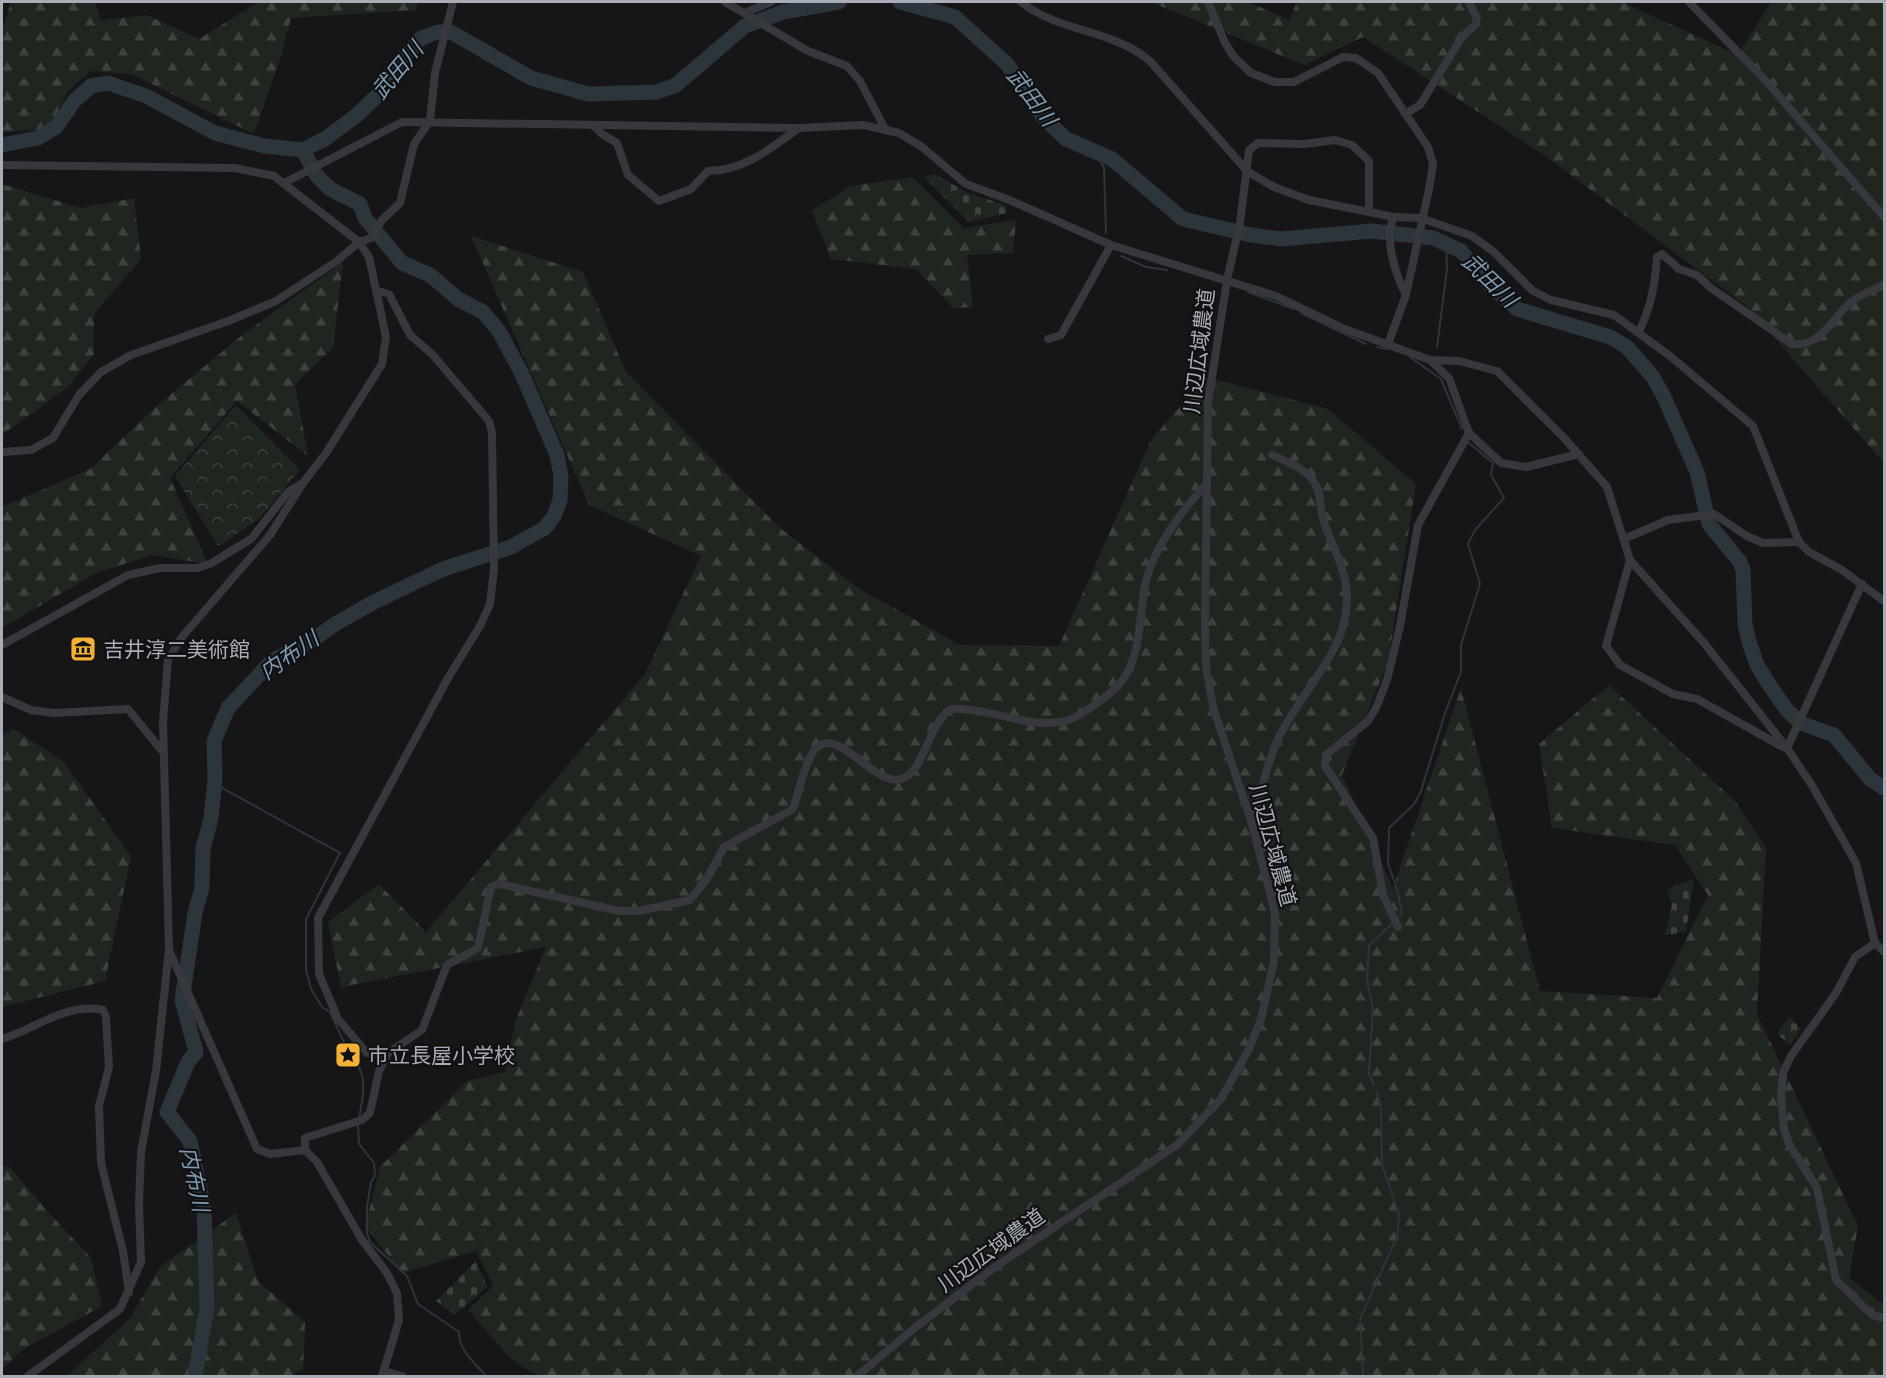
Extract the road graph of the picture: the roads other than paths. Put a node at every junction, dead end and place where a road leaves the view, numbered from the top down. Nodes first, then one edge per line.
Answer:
1 (453, 2) edge
2 (725, 2) edge
3 (771, 2) edge
4 (1021, 2) edge
5 (1208, 2) edge
6 (1469, 2) edge
7 (1689, 2) edge
8 (749, 15) junction
9 (1405, 114) junction
10 (430, 121) junction
11 (593, 125) junction
12 (799, 128) junction
13 (885, 129) junction
14 (2, 165) edge
15 (1248, 172) junction
16 (288, 180) junction
17 (1369, 212) junction
18 (1884, 217) edge
19 (1392, 221) junction
20 (1421, 222) junction
21 (359, 242) junction
22 (1111, 245) junction
23 (1227, 280) junction
24 (1884, 285) edge
25 (378, 291) junction
26 (1406, 295) junction
27 (1638, 333) junction
28 (1048, 339) dead end
29 (1388, 344) junction
30 (1430, 360) junction
31 (1469, 433) junction
32 (2, 452) edge
33 (1579, 454) junction
34 (1272, 455) dead end
35 (303, 483) junction
36 (1207, 484) junction
37 (1624, 539) junction
38 (1799, 542) junction
39 (1630, 560) junction
40 (1862, 584) junction
41 (1884, 601) edge
42 (2, 645) edge
43 (2, 697) edge
44 (1786, 748) junction
45 (164, 753) junction
46 (1252, 824) junction
47 (1398, 927) dead end
48 (1875, 943) junction
49 (169, 950) junction
50 (1884, 952) edge
51 (2, 1039) edge
52 (386, 1057) junction
53 (305, 1149) junction
54 (129, 1293) junction
55 (1884, 1318) edge
56 (383, 1374) edge
57 (28, 1377) edge
58 (402, 1377) edge
59 (857, 1377) edge

1 - 10 street
2 - 8 street
3 - 8 street
4 - 15 street
5 - 9 street
6 - 9 street
7 - 18 street
8 - 13 street
9 - 20 street
10 - 11 street
10 - 16 street
10 - 21 street
11 - 12 street
11 - 12 street
12 - 13 street
13 - 22 street
14 - 16 street
15 - 17 street
15 - 17 street, 川辺広域農道
15 - 23 street, 川辺広域農道
16 - 21 street
17 - 19 street
19 - 20 street
19 - 26 street
20 - 26 street
20 - 27 street
21 - 25 street
21 - 32 street
22 - 23 street
22 - 28 street
23 - 29 street
23 - 36 street, 川辺広域農道
24 - 27 street
25 - 35 street
25 - 52 street
26 - 29 street
27 - 38 street
29 - 30 street
30 - 31 street
30 - 33 street
31 - 33 street
31 - 47 street
33 - 37 street
34 - 46 street
35 - 42 street
35 - 45 street
36 - 46 street, 川辺広域農道
36 - 52 street
37 - 38 street
37 - 39 street
38 - 40 street
39 - 44 street
39 - 44 street
40 - 41 street
40 - 44 street
43 - 45 street
44 - 48 street
45 - 49 street
46 - 59 street, 川辺広域農道
48 - 50 street
48 - 55 street
49 - 53 street
49 - 54 street
51 - 54 street
52 - 53 street
53 - 56 street
54 - 57 street
56 - 58 street

